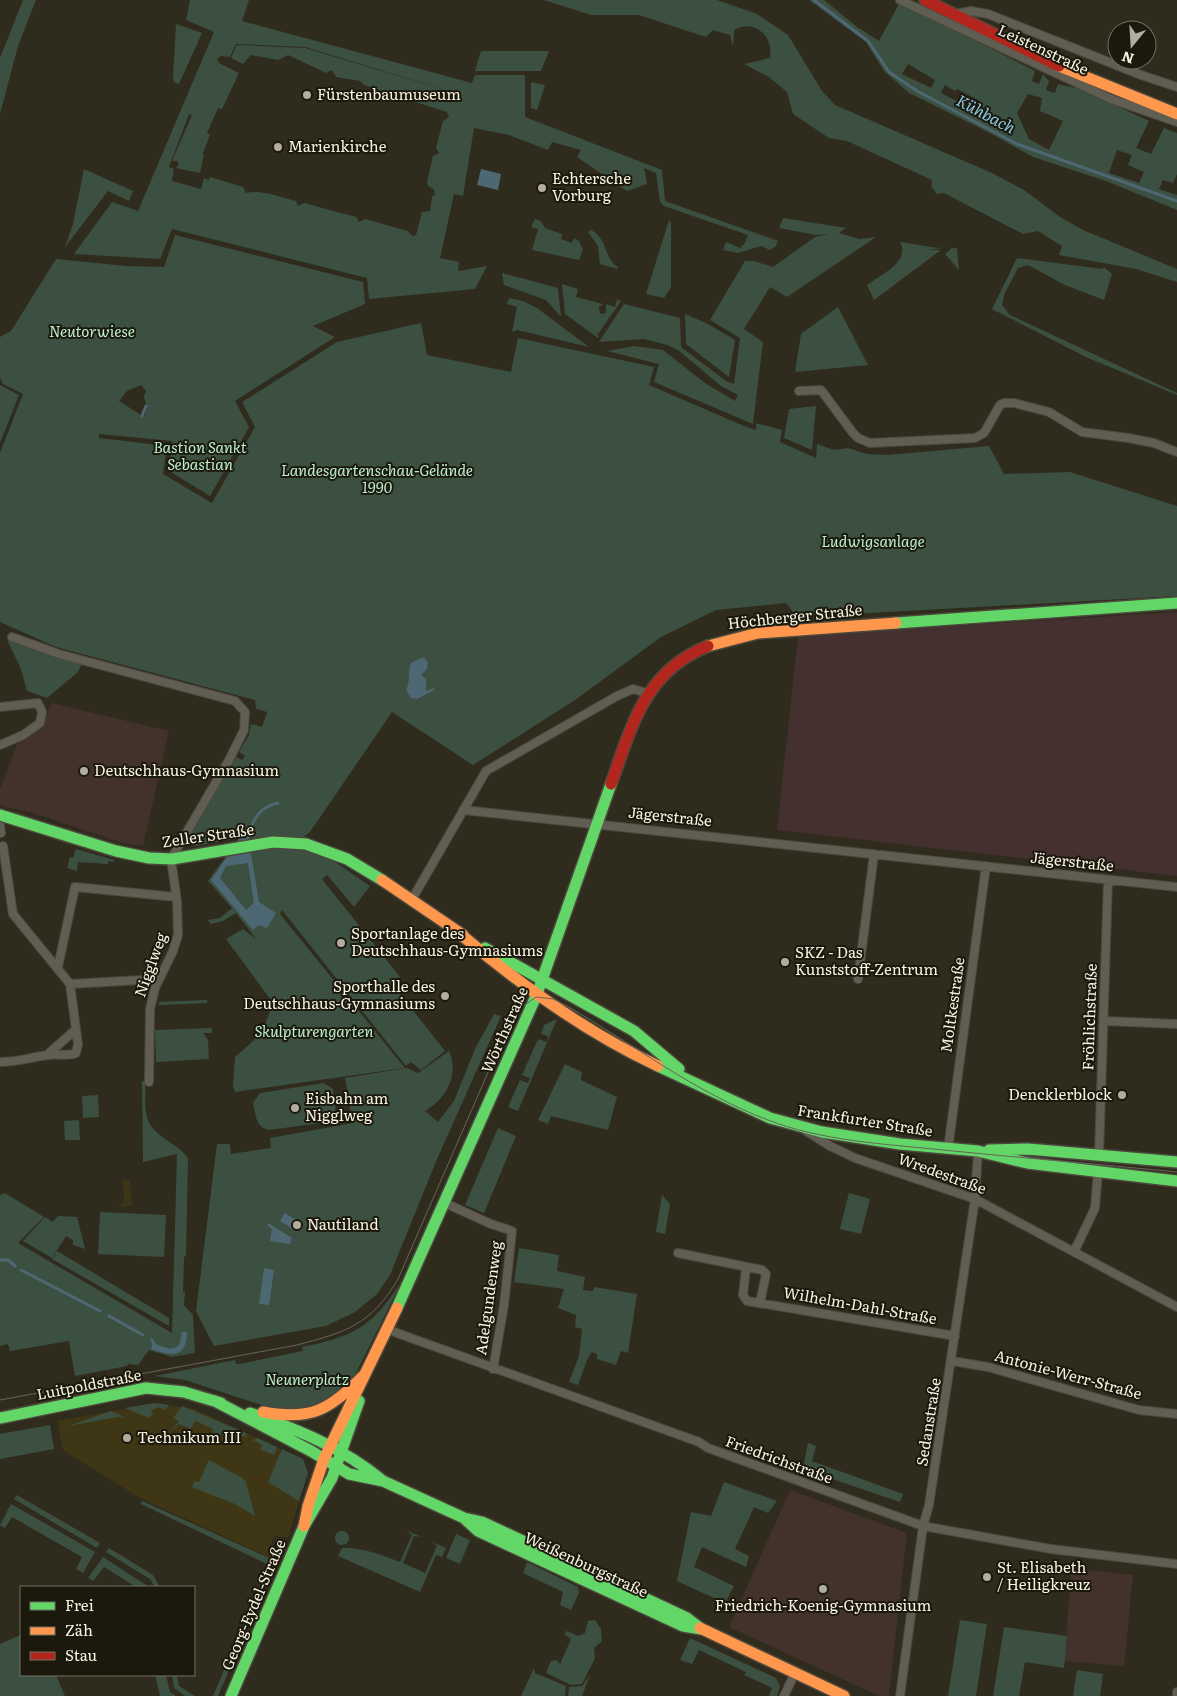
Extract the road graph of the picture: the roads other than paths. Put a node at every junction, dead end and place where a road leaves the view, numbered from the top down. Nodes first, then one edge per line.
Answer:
1 (900, 0) edge
2 (925, 0) edge
3 (956, 14) junction
4 (1177, 87) edge
5 (1177, 114) edge
6 (1177, 122) edge
7 (799, 391) dead end
8 (1177, 452) edge
9 (1177, 603) edge
10 (12, 637) dead end
11 (647, 694) junction
12 (0, 707) edge
13 (0, 745) edge
14 (463, 810) junction
15 (0, 815) edge
16 (597, 823) junction
17 (3, 846) dead end
18 (874, 854) junction
19 (171, 859) junction
20 (986, 866) junction
21 (1108, 880) junction
22 (1177, 887) edge
23 (176, 896) junction
24 (411, 901) junction
25 (458, 932) junction
26 (58, 967) junction
27 (858, 979) dead end
28 (158, 980) junction
29 (543, 980) junction
30 (70, 984) junction
31 (537, 994) junction
32 (1105, 1022) junction
33 (1177, 1024) edge
34 (75, 1030) junction
35 (46, 1055) junction
36 (0, 1062) edge
37 (149, 1082) dead end
38 (696, 1082) junction
39 (798, 1127) junction
40 (948, 1149) junction
41 (978, 1152) junction
42 (1099, 1154) junction
43 (1177, 1162) edge
44 (1098, 1171) junction
45 (1177, 1181) edge
46 (975, 1198) junction
47 (445, 1203) junction
48 (1074, 1252) junction
49 (678, 1253) dead end
50 (746, 1268) junction
51 (760, 1303) junction
52 (1177, 1307) edge
53 (386, 1329) junction
54 (955, 1336) junction
55 (952, 1361) junction
56 (493, 1369) junction
57 (368, 1370) junction
58 (215, 1402) junction
59 (1177, 1414) edge
60 (0, 1418) edge
61 (331, 1443) junction
62 (343, 1451) junction
63 (324, 1459) junction
64 (337, 1466) junction
65 (383, 1481) junction
66 (304, 1526) junction
67 (923, 1526) junction
68 (1177, 1564) edge
69 (794, 1673) junction
70 (1177, 1692) edge
71 (231, 1696) edge
72 (784, 1696) edge
73 (844, 1696) edge
74 (900, 1696) edge
75 (1177, 1696) edge

1 - 6 street, Leistenstraße
2 - 3 main road, Leistenstraße
3 - 4 street
3 - 5 main road, Leistenstraße
7 - 8 street
9 - 11 main road, Höchberger Straße
10 - 19 street
11 - 14 street
11 - 16 main road, Wörthstraße
12 - 13 street
14 - 16 street, Jägerstraße
14 - 24 street
15 - 19 main road, Zeller Straße
16 - 18 street, Jägerstraße
16 - 29 main road, Wörthstraße
17 - 26 street
18 - 20 street, Jägerstraße
18 - 27 street
19 - 23 street, Nigglweg
19 - 24 main road, Zeller Straße
20 - 21 street, Jägerstraße
20 - 40 street, Moltkestraße
21 - 22 street, Jägerstraße
21 - 32 street, Fröhlichstraße
23 - 26 street
23 - 28 street, Nigglweg
24 - 25 main road, Frankfurter Straße
25 - 29 main road, Frankfurter Straße
25 - 31 main road, Frankfurter Straße
26 - 30 street
28 - 30 street
28 - 37 street, Nigglweg
29 - 31 main road, Wörthstraße
29 - 38 main road, Frankfurter Straße
30 - 34 street
31 - 38 main road, Frankfurter Straße
31 - 47 main road, Wörthstraße
32 - 33 street
32 - 42 street, Fröhlichstraße
34 - 35 street
34 - 35 street
35 - 36 street
38 - 39 main road, Frankfurter Straße
39 - 40 main road, Frankfurter Straße
39 - 46 street, Wredestraße
40 - 41 main road, Frankfurter Straße
41 - 42 main road, Frankfurter Straße
41 - 44 main road, Frankfurter Straße
41 - 46 street, Sedanstraße
42 - 43 main road, Frankfurter Straße
42 - 44 main road
44 - 45 main road, Frankfurter Straße
44 - 48 street
46 - 48 street, Wredestraße
46 - 54 street, Sedanstraße
47 - 53 main road, Wörthstraße
47 - 56 street, Adelgundenweg
48 - 52 street, Wredestraße
49 - 50 street, Wilhelm-Dahl-Straße
50 - 51 street, Wilhelm-Dahl-Straße
50 - 51 street, Wilhelm-Dahl-Straße
51 - 54 street, Wilhelm-Dahl-Straße
53 - 56 street, Friedrichstraße
53 - 57 main road, Wörthstraße
54 - 55 street, Sedanstraße
55 - 59 street, Antonie-Werr-Straße
55 - 67 street, Sedanstraße
56 - 67 street, Friedrichstraße
57 - 58 main road
57 - 61 main road, Wörthstraße
57 - 62 main road, Wörthstraße
58 - 60 main road, Luitpoldstraße
58 - 61 main road
58 - 63 main road
61 - 62 main road
61 - 63 main road, Georg-Eydel-Straße
62 - 64 main road, Georg-Eydel-Straße
62 - 65 main road, Weißenburgstraße
63 - 64 main road
63 - 66 main road, Georg-Eydel-Straße
64 - 65 main road, Weißenburgstraße
64 - 66 main road, Georg-Eydel-Straße
65 - 69 main road, Weißenburgstraße
66 - 71 main road, Georg-Eydel-Straße
67 - 68 street, Friedrichstraße
67 - 74 street, Sedanstraße
69 - 72 street
69 - 73 main road, Weißenburgstraße
70 - 75 street

